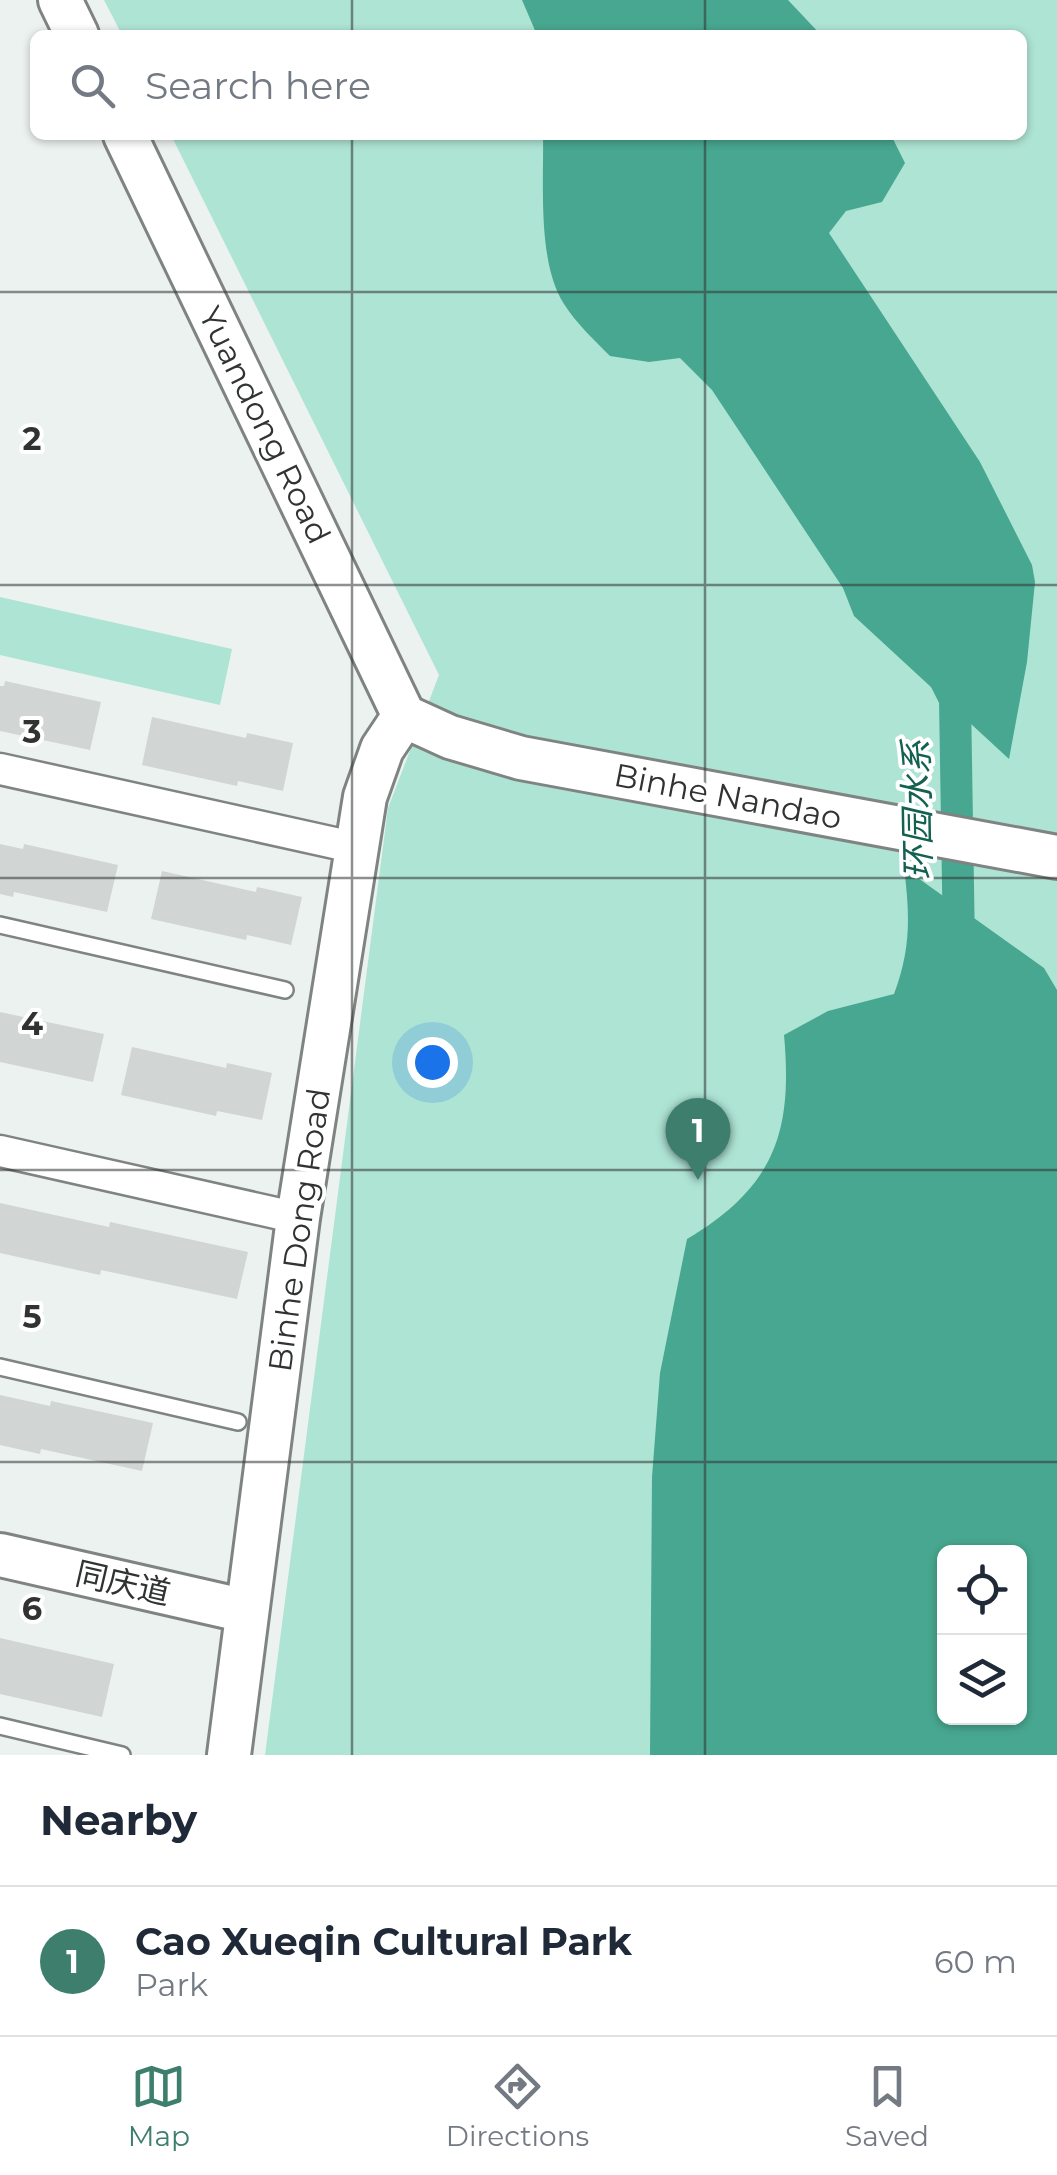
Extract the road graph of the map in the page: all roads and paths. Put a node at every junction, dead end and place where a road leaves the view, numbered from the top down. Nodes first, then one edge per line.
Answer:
1 (60, 0) edge
2 (75, 30) edge
3 (127, 140) edge
4 (404, 716) junction
5 (0, 769) edge
6 (357, 848) junction
7 (1057, 857) edge
8 (0, 926) edge
9 (285, 990) dead end
10 (0, 1151) edge
11 (298, 1218) junction
12 (0, 1368) edge
13 (238, 1422) dead end
14 (0, 1555) edge
15 (246, 1611) junction
16 (0, 1726) edge
17 (122, 1755) edge
18 (228, 1755) edge

1 - 2 street
3 - 4 street, Yuandong Road
4 - 6 street, Binhe Dong Road
4 - 7 street, Binhe Nandao
5 - 6 street
6 - 11 street, Binhe Dong Road
8 - 9 lane
10 - 11 street
11 - 15 street, Binhe Dong Road
12 - 13 lane
14 - 15 street, 同庆道
15 - 18 street, Binhe Dong Road
16 - 17 lane

